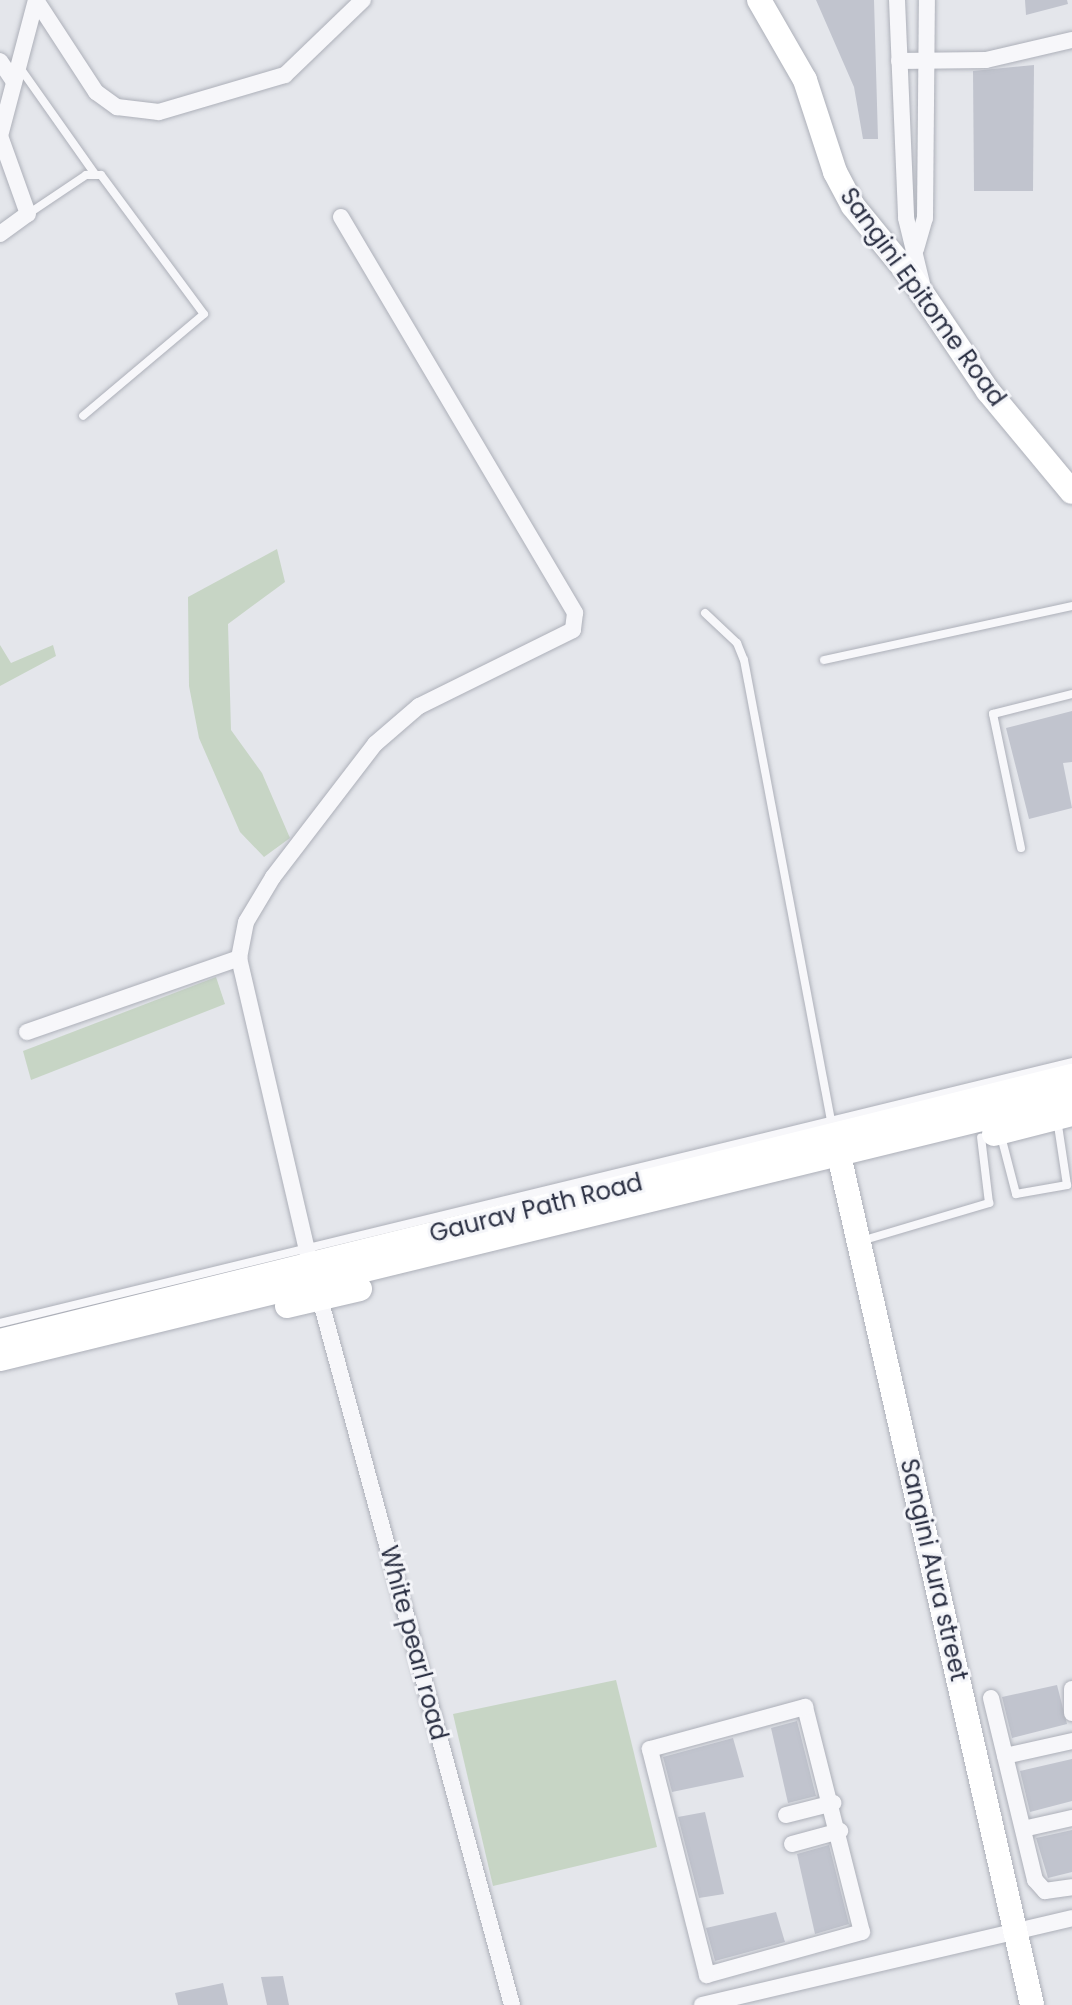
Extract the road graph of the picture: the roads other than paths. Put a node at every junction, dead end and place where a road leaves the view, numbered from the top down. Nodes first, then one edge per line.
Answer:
1 (36, 0) edge
2 (363, 0) edge
3 (759, 0) edge
4 (897, 8) edge
5 (927, 8) edge
6 (1072, 40) edge
7 (0, 61) edge
8 (899, 61) junction
9 (928, 61) junction
10 (18, 65) junction
11 (14, 82) junction
12 (0, 136) edge
13 (95, 174) junction
14 (28, 214) junction
15 (341, 217) dead end
16 (0, 234) edge
17 (916, 250) junction
18 (924, 297) junction
19 (83, 416) dead end
20 (1072, 492) edge
21 (1072, 606) edge
22 (705, 613) dead end
23 (824, 660) dead end
24 (1072, 694) edge
25 (1021, 848) dead end
26 (239, 958) junction
27 (27, 1032) dead end
28 (1072, 1062) edge
29 (1072, 1076) edge
30 (1072, 1097) edge
31 (1064, 1116) edge
32 (991, 1134) junction
33 (837, 1146) junction
34 (858, 1242) junction
35 (313, 1272) junction
36 (0, 1323) edge
37 (0, 1341) edge
38 (0, 1359) edge
39 (0, 1374) edge
40 (1072, 1689) edge
41 (991, 1698) dead end
42 (1072, 1713) edge
43 (1072, 1741) edge
44 (1005, 1756) junction
45 (833, 1803) junction
46 (786, 1815) dead end
47 (1072, 1818) edge
48 (1023, 1829) junction
49 (840, 1831) junction
50 (792, 1844) dead end
51 (1072, 1887) edge
52 (1072, 1918) edge
53 (1018, 1931) junction
54 (815, 1948) junction
55 (822, 1977) junction
56 (512, 2005) edge
57 (702, 2005) edge
58 (1032, 2005) edge

1 - 2 street
1 - 10 street
3 - 18 street, Sangini Epitome Road
4 - 5 street
4 - 8 street
5 - 9 street
6 - 9 street
7 - 11 street
8 - 9 street
8 - 17 street
9 - 17 street
10 - 11 street
10 - 13 lane
11 - 12 street
12 - 14 street
13 - 14 lane
13 - 19 lane
14 - 16 street
15 - 26 street
17 - 18 street
18 - 20 street, Sangini Epitome Road
21 - 23 lane
22 - 33 lane
24 - 25 lane
26 - 27 street
26 - 35 street, White pearl road
28 - 33 lane
29 - 33 street, Gaurav Path Road
30 - 33 street, Gaurav Path Road
31 - 32 street
31 - 32 lane
32 - 33 street
32 - 34 lane
33 - 34 street, Sangini Aura street
33 - 35 street, Gaurav Path Road
33 - 35 street
34 - 53 street, Sangini Aura street
35 - 36 lane
35 - 37 street, Gaurav Path Road
35 - 38 street, Gaurav Path Road
35 - 39 street
35 - 56 street, White pearl road
40 - 42 street
41 - 44 street
43 - 44 street
44 - 48 street
45 - 46 street
45 - 49 street
45 - 54 street
47 - 48 street
48 - 51 street
49 - 50 street
49 - 54 street
52 - 53 street
53 - 55 street
53 - 58 street, Sangini Aura street
54 - 55 street
55 - 57 street

